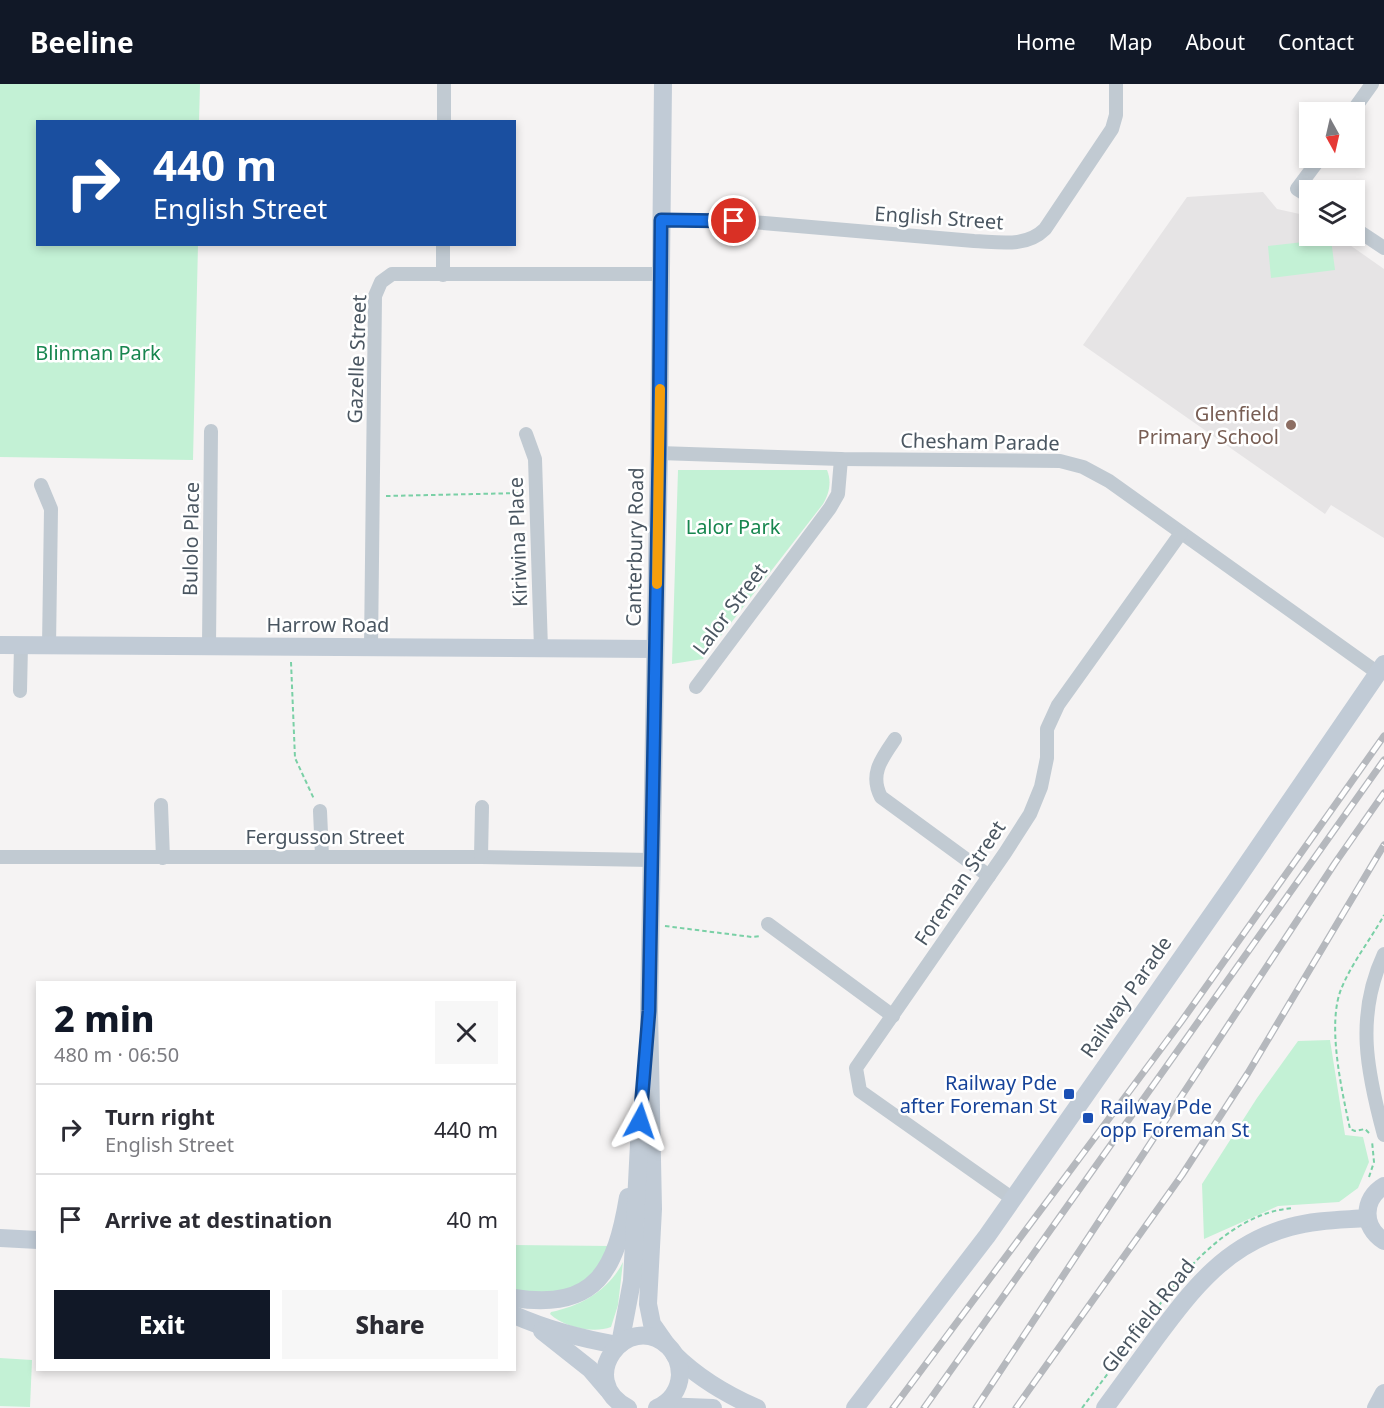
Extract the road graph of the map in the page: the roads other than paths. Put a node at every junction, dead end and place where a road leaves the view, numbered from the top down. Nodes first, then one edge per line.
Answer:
1 (444, 84) edge
2 (663, 84) edge
3 (1116, 84) edge
4 (1372, 84) edge
5 (1359, 102) edge
6 (444, 120) edge
7 (661, 220) junction
8 (1365, 235) edge
9 (443, 246) edge
10 (1384, 248) edge
11 (660, 274) junction
12 (443, 275) junction
13 (212, 431) dead end
14 (526, 434) dead end
15 (659, 453) junction
16 (841, 459) junction
17 (41, 485) dead end
18 (1181, 533) junction
19 (0, 645) edge
20 (21, 645) junction
21 (49, 646) junction
22 (209, 647) junction
23 (371, 648) junction
24 (541, 649) junction
25 (655, 649) junction
26 (1381, 668) edge
27 (696, 687) dead end
28 (20, 691) dead end
29 (895, 739) dead end
30 (161, 805) dead end
31 (482, 807) dead end
32 (320, 811) road end
33 (322, 856) junction
34 (0, 857) edge
35 (481, 857) junction
36 (163, 858) junction
37 (651, 860) junction
38 (990, 876) junction
39 (768, 924) dead end
40 (1384, 954) edge
41 (649, 1011) junction
42 (893, 1016) junction
43 (640, 1121) junction
44 (1384, 1135) edge
45 (1376, 1183) edge
46 (1013, 1199) junction
47 (1367, 1218) junction
48 (0, 1238) edge
49 (36, 1240) edge
50 (1384, 1241) edge
51 (516, 1298) edge
52 (522, 1319) edge
53 (619, 1345) junction
54 (669, 1348) junction
55 (1384, 1393) edge
56 (618, 1402) edge
57 (659, 1407) edge
58 (712, 1408) edge
59 (757, 1408) edge
60 (855, 1408) edge
61 (1105, 1408) edge
62 (1376, 1408) edge

1 - 6 street
2 - 7 main road, Canterbury Road
3 - 7 street, English Street
4 - 5 street
7 - 11 main road, Canterbury Road
8 - 10 street
9 - 12 street
11 - 12 street, Gazelle Street
11 - 15 main road, Canterbury Road
12 - 23 street, Gazelle Street
13 - 22 street, Bulolo Place
14 - 24 street, Kiriwina Place
15 - 16 street, Chesham Parade
15 - 25 main road, Canterbury Road
16 - 18 street, Chesham Parade
16 - 27 street, Lalor Street
17 - 21 street
18 - 26 street, Chesham Parade
18 - 38 street, Foreman Street
19 - 20 main road, Harrow Road
20 - 21 main road, Harrow Road
20 - 28 street
21 - 22 main road, Harrow Road
22 - 23 main road, Harrow Road
23 - 24 main road, Harrow Road
24 - 25 main road, Harrow Road
25 - 37 main road, Canterbury Road
26 - 46 main road, Railway Parade
29 - 38 street
30 - 36 street
31 - 35 street
32 - 33 street
33 - 35 street, Fergusson Street
33 - 36 street, Fergusson Street
34 - 36 street, Fergusson Street
35 - 37 street, Fergusson Street
37 - 41 main road, Canterbury Road
38 - 42 street, Foreman Street
39 - 42 street
40 - 44 street
41 - 43 main road, Canterbury Road
41 - 54 main road, Canterbury Road
42 - 46 street, Foreman Street
43 - 51 main road
43 - 53 main road, Canterbury Road
45 - 47 main road
46 - 60 main road, Railway Parade
47 - 50 main road
47 - 61 main road, Glenfield Road
48 - 49 main road
52 - 53 main road
52 - 56 main road
53 - 54 main road
53 - 56 main road, Canterbury Road
54 - 57 main road
54 - 59 main road
55 - 62 main road
57 - 58 main road

